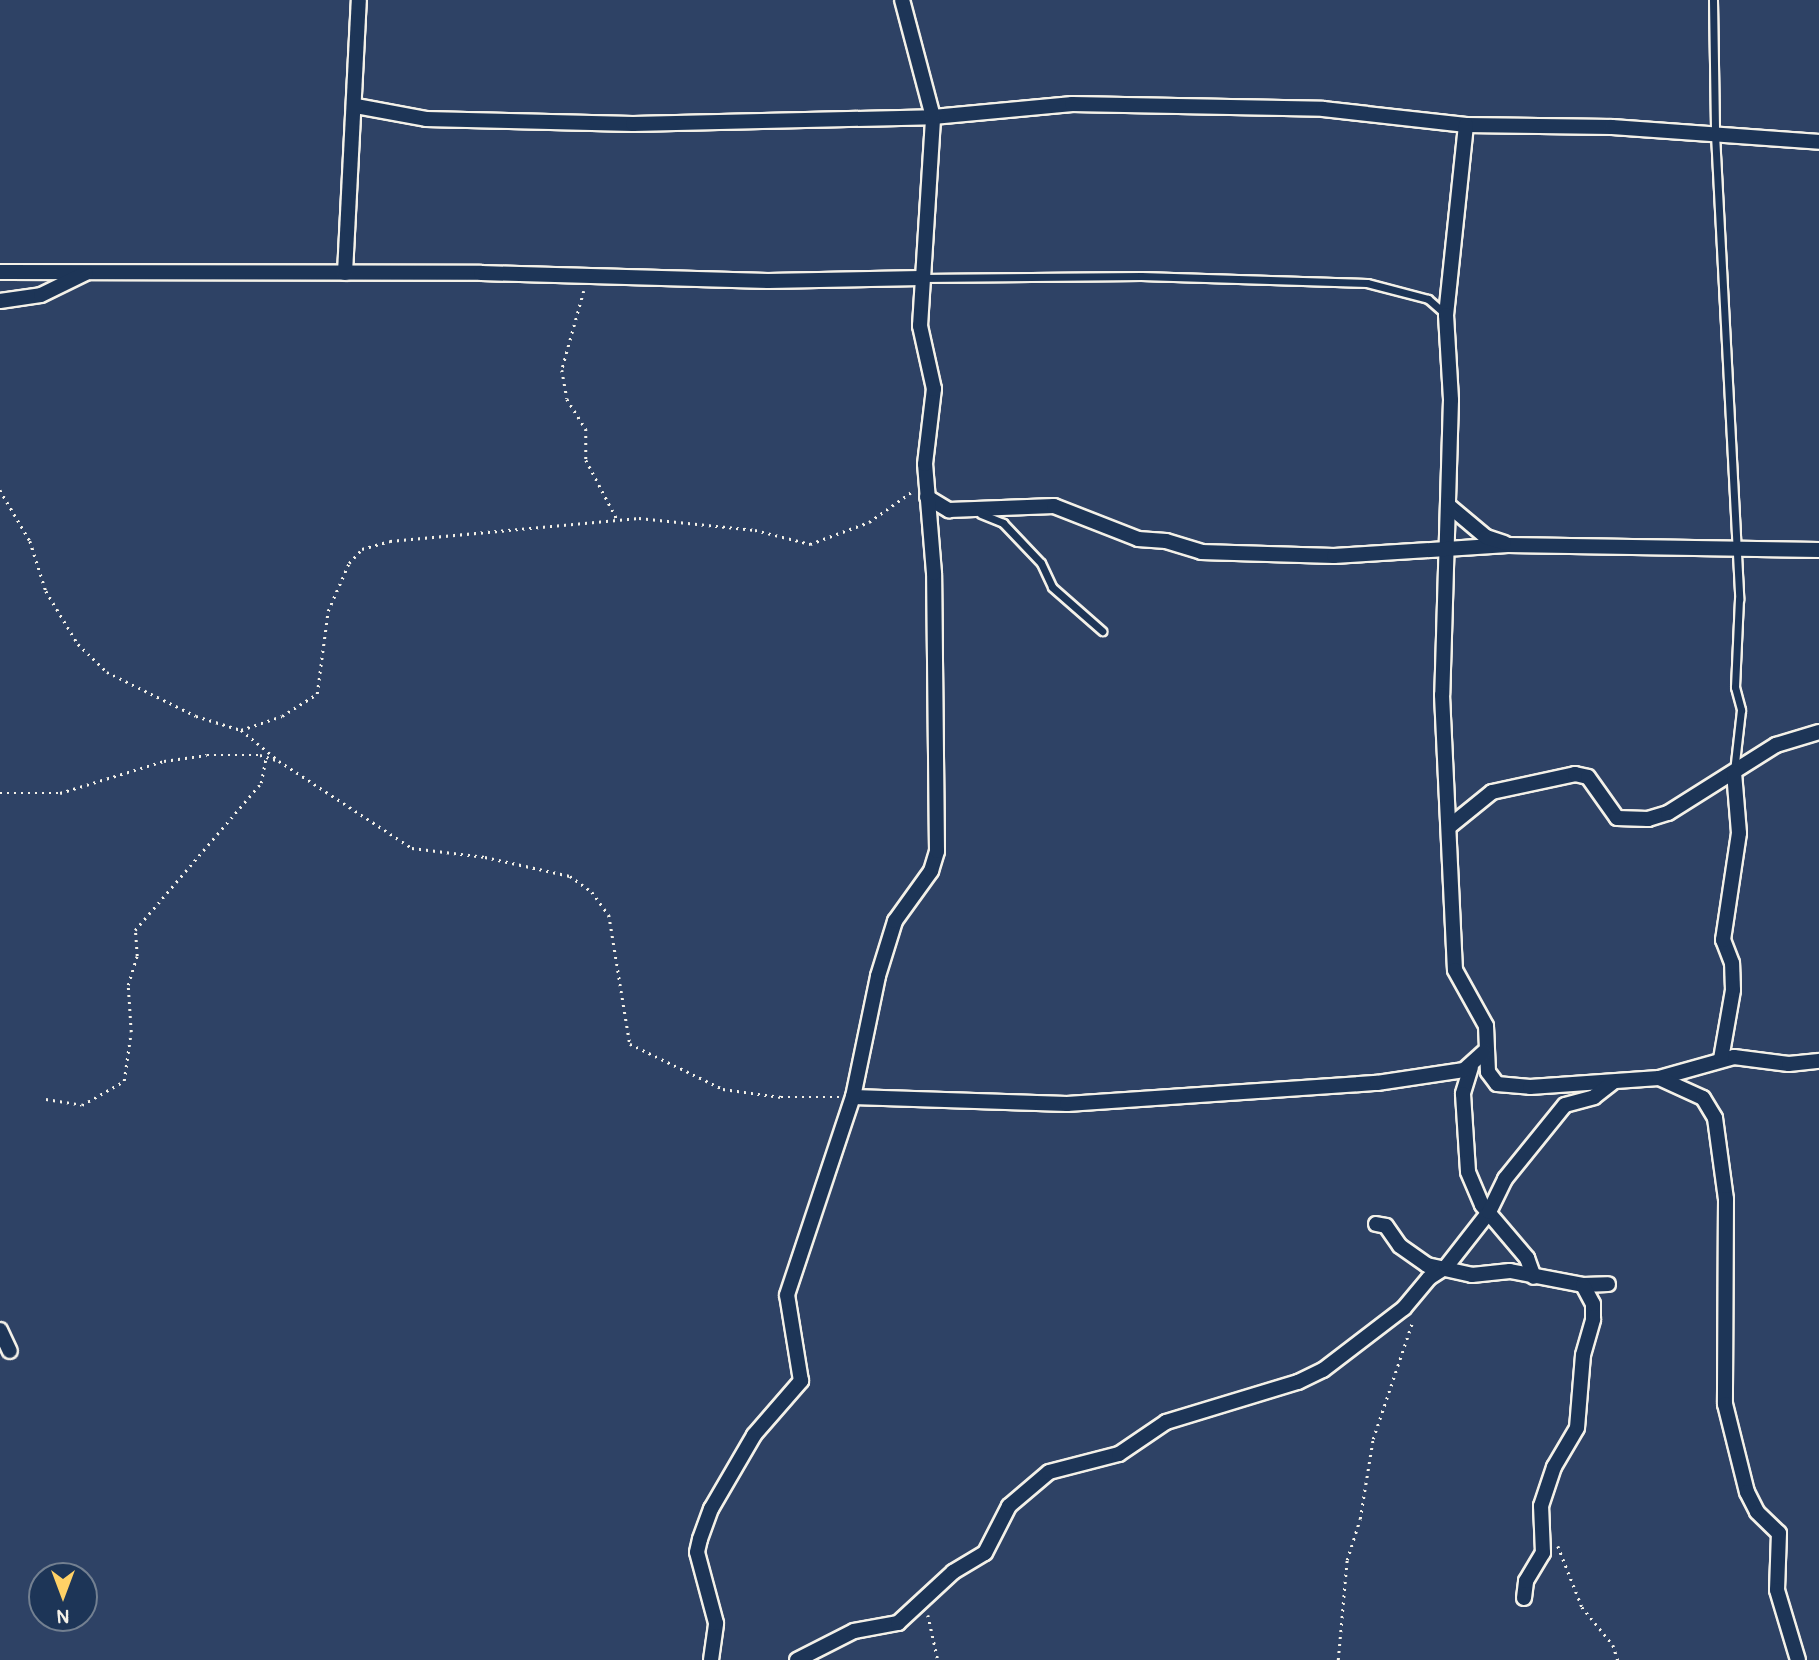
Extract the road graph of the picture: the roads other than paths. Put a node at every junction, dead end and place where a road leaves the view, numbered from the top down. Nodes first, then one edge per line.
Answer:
1 (359, 0) edge
2 (902, 0) edge
3 (1713, 0) edge
4 (356, 106) junction
5 (933, 117) junction
6 (1466, 125) junction
7 (1715, 134) junction
8 (1819, 142) edge
9 (0, 272) edge
10 (86, 272) junction
11 (345, 272) junction
12 (921, 278) junction
13 (0, 301) edge
14 (1446, 315) junction
15 (927, 497) junction
16 (1448, 505) junction
17 (960, 510) junction
18 (1508, 545) junction
19 (1445, 547) junction
20 (1819, 550) edge
21 (1737, 551) junction
22 (1102, 631) dead end
23 (1819, 732) edge
24 (1734, 772) junction
25 (1450, 826) junction
26 (1484, 1052) junction
27 (1721, 1059) junction
28 (1819, 1061) edge
29 (1471, 1068) junction
30 (1659, 1078) junction
31 (1613, 1082) junction
32 (853, 1097) junction
33 (1489, 1212) junction
34 (1376, 1224) dead end
35 (1441, 1268) junction
36 (1534, 1277) junction
37 (1608, 1284) dead end
38 (1583, 1285) junction
39 (0, 1330) edge
40 (10, 1350) dead end
41 (1524, 1598) dead end
42 (711, 1660) edge
43 (797, 1660) edge
44 (1798, 1660) edge

1 - 4 street
2 - 5 street
3 - 7 lane
4 - 5 street
4 - 11 street
5 - 6 street
5 - 12 street
6 - 7 street
6 - 14 street
7 - 8 street
7 - 21 lane
9 - 10 street
10 - 11 street
10 - 13 street
11 - 12 street
12 - 14 lane
12 - 15 street
14 - 16 street
15 - 17 street
15 - 32 street
16 - 18 street
16 - 19 street
17 - 19 street
17 - 22 lane
18 - 19 street
18 - 21 street
19 - 25 street
20 - 21 street
21 - 24 lane
23 - 24 street
24 - 25 street
24 - 27 street
25 - 26 street
26 - 29 street
26 - 31 street
27 - 28 street
27 - 30 street
29 - 32 street
29 - 33 street
30 - 31 street
30 - 44 street
31 - 33 street
32 - 42 street
33 - 35 street
33 - 36 street
34 - 35 street
35 - 36 street
35 - 43 street
36 - 38 street
37 - 38 street
38 - 41 street
39 - 40 street

